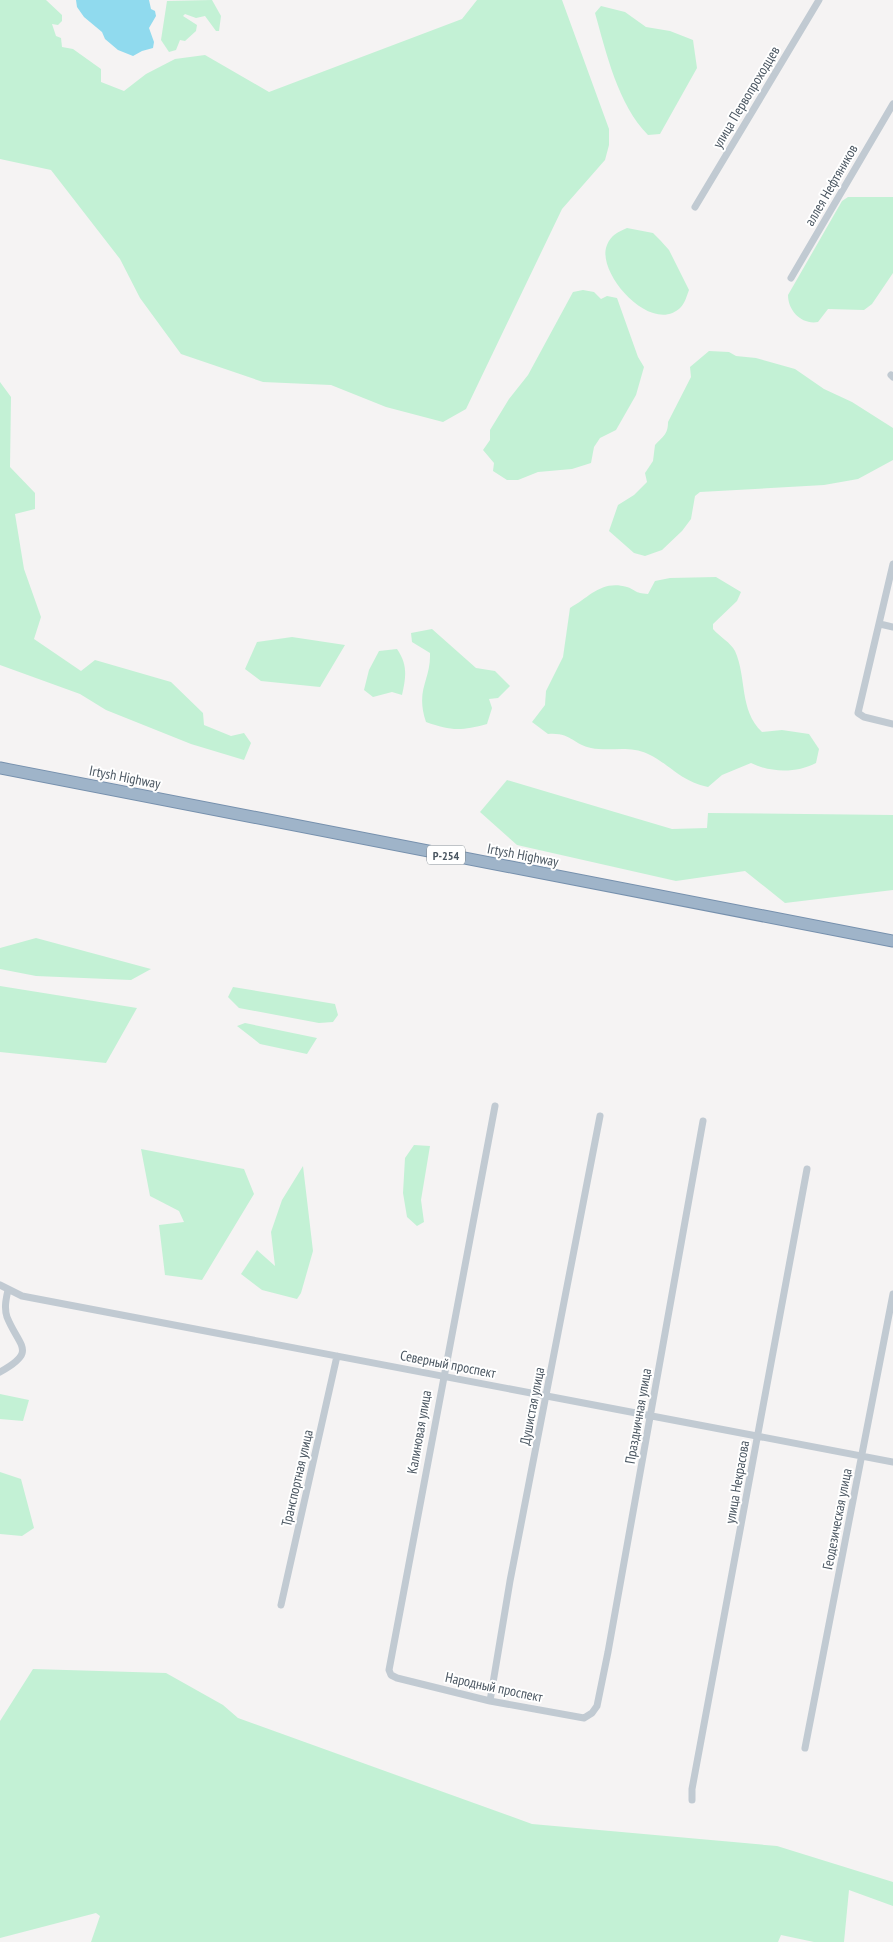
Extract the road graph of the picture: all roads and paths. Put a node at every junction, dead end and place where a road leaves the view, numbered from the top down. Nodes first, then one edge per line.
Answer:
1 (819, 0) edge
2 (893, 104) edge
3 (694, 207) dead end
4 (791, 278) dead end
5 (893, 564) edge
6 (880, 624) junction
7 (893, 627) edge
8 (893, 724) edge
9 (0, 768) edge
10 (893, 940) edge
11 (495, 1106) dead end
12 (600, 1116) dead end
13 (703, 1121) dead end
14 (807, 1169) dead end
15 (0, 1286) edge
16 (8, 1290) junction
17 (893, 1294) edge
18 (337, 1356) junction
19 (0, 1372) edge
20 (442, 1376) junction
21 (546, 1395) junction
22 (651, 1416) junction
23 (758, 1437) junction
24 (862, 1457) junction
25 (893, 1462) edge
26 (280, 1605) dead end
27 (391, 1675) joint
28 (490, 1701) junction
29 (592, 1713) joint
30 (805, 1748) dead end
31 (692, 1800) dead end

1 - 3 street, улица Первопроходцев
2 - 4 street, аллея Нефтяников
5 - 6 street
6 - 7 street
6 - 8 street
9 - 10 highway, Irtysh Highway / Р-254
11 - 20 street, Калиновая улица
12 - 21 street, Душистая улица
13 - 22 street, Праздничная улица
14 - 23 street, улица Некрасова
15 - 16 street, Северный проспект
16 - 18 street, Северный проспект
16 - 19 street
17 - 24 street, Геодезическая улица
18 - 20 street, Северный проспект
18 - 26 street, Транспортная улица
20 - 21 street, Северный проспект
20 - 27 street, Калиновая улица
21 - 22 street, Северный проспект
21 - 28 street, Душистая улица
22 - 23 street, Северный проспект
22 - 29 street, Праздничная улица
23 - 24 street, Северный проспект
23 - 31 street, улица Некрасова
24 - 25 street, Северный проспект
24 - 30 street, Геодезическая улица
27 - 28 street, Народный проспект
28 - 29 street, Народный проспект

